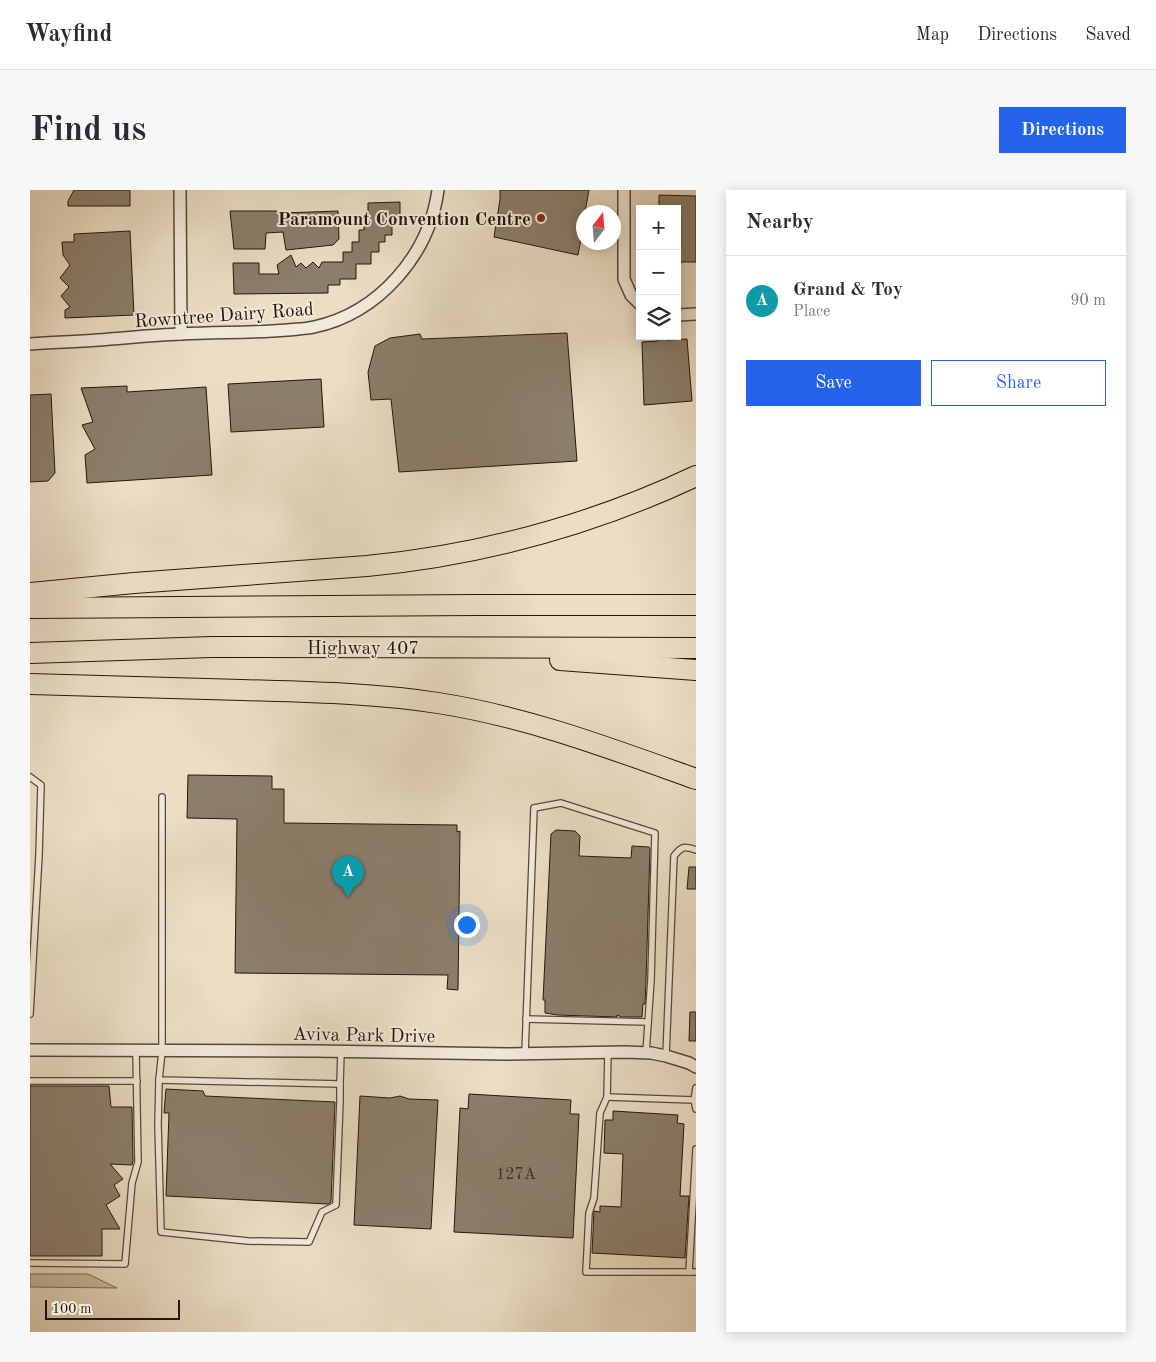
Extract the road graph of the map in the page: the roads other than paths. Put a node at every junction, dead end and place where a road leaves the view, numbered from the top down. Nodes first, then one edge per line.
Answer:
1 (180, 190) edge
2 (438, 190) edge
3 (624, 190) edge
4 (636, 300) edge
5 (696, 314) edge
6 (681, 315) edge
7 (182, 334) junction
8 (30, 344) edge
9 (696, 476) edge
10 (696, 591) edge
11 (30, 593) edge
12 (476, 604) junction
13 (696, 605) edge
14 (30, 608) edge
15 (386, 647) junction
16 (696, 648) edge
17 (30, 653) edge
18 (696, 670) edge
19 (30, 684) edge
20 (30, 777) edge
21 (696, 779) edge
22 (162, 797) dead end
23 (696, 850) edge
24 (30, 1014) edge
25 (526, 1019) junction
26 (648, 1022) junction
27 (30, 1050) edge
28 (136, 1050) junction
29 (162, 1051) junction
30 (341, 1051) junction
31 (608, 1052) junction
32 (646, 1053) junction
33 (525, 1054) junction
34 (666, 1056) junction
35 (696, 1067) edge
36 (159, 1080) junction
37 (30, 1081) edge
38 (137, 1081) junction
39 (340, 1084) junction
40 (696, 1088) edge
41 (607, 1097) junction
42 (694, 1100) junction
43 (696, 1109) edge
44 (696, 1150) edge
45 (30, 1262) edge
46 (693, 1272) edge

1 - 7 street
2 - 7 street, Rowntree Dairy Road
3 - 4 street
5 - 6 street
7 - 8 street, Rowntree Dairy Road
9 - 11 highway
10 - 12 highway
12 - 13 highway
12 - 14 highway
15 - 16 highway, Highway 407
15 - 17 highway, Highway 407
15 - 18 highway
19 - 21 highway
20 - 24 lane
22 - 29 lane
23 - 34 lane
25 - 26 lane
25 - 26 lane
25 - 33 lane
26 - 32 lane
27 - 28 street, Aviva Park Drive
28 - 29 street, Aviva Park Drive
28 - 38 lane
29 - 30 street, Aviva Park Drive
29 - 36 lane
30 - 33 street, Aviva Park Drive
30 - 39 lane
31 - 32 street, Aviva Park Drive
31 - 33 street, Aviva Park Drive
31 - 41 lane
32 - 34 street, Aviva Park Drive
34 - 35 street, Aviva Park Drive
36 - 39 lane
36 - 39 lane
37 - 38 lane
38 - 45 lane
40 - 42 lane
41 - 42 lane
41 - 46 lane
42 - 43 lane
44 - 46 lane

